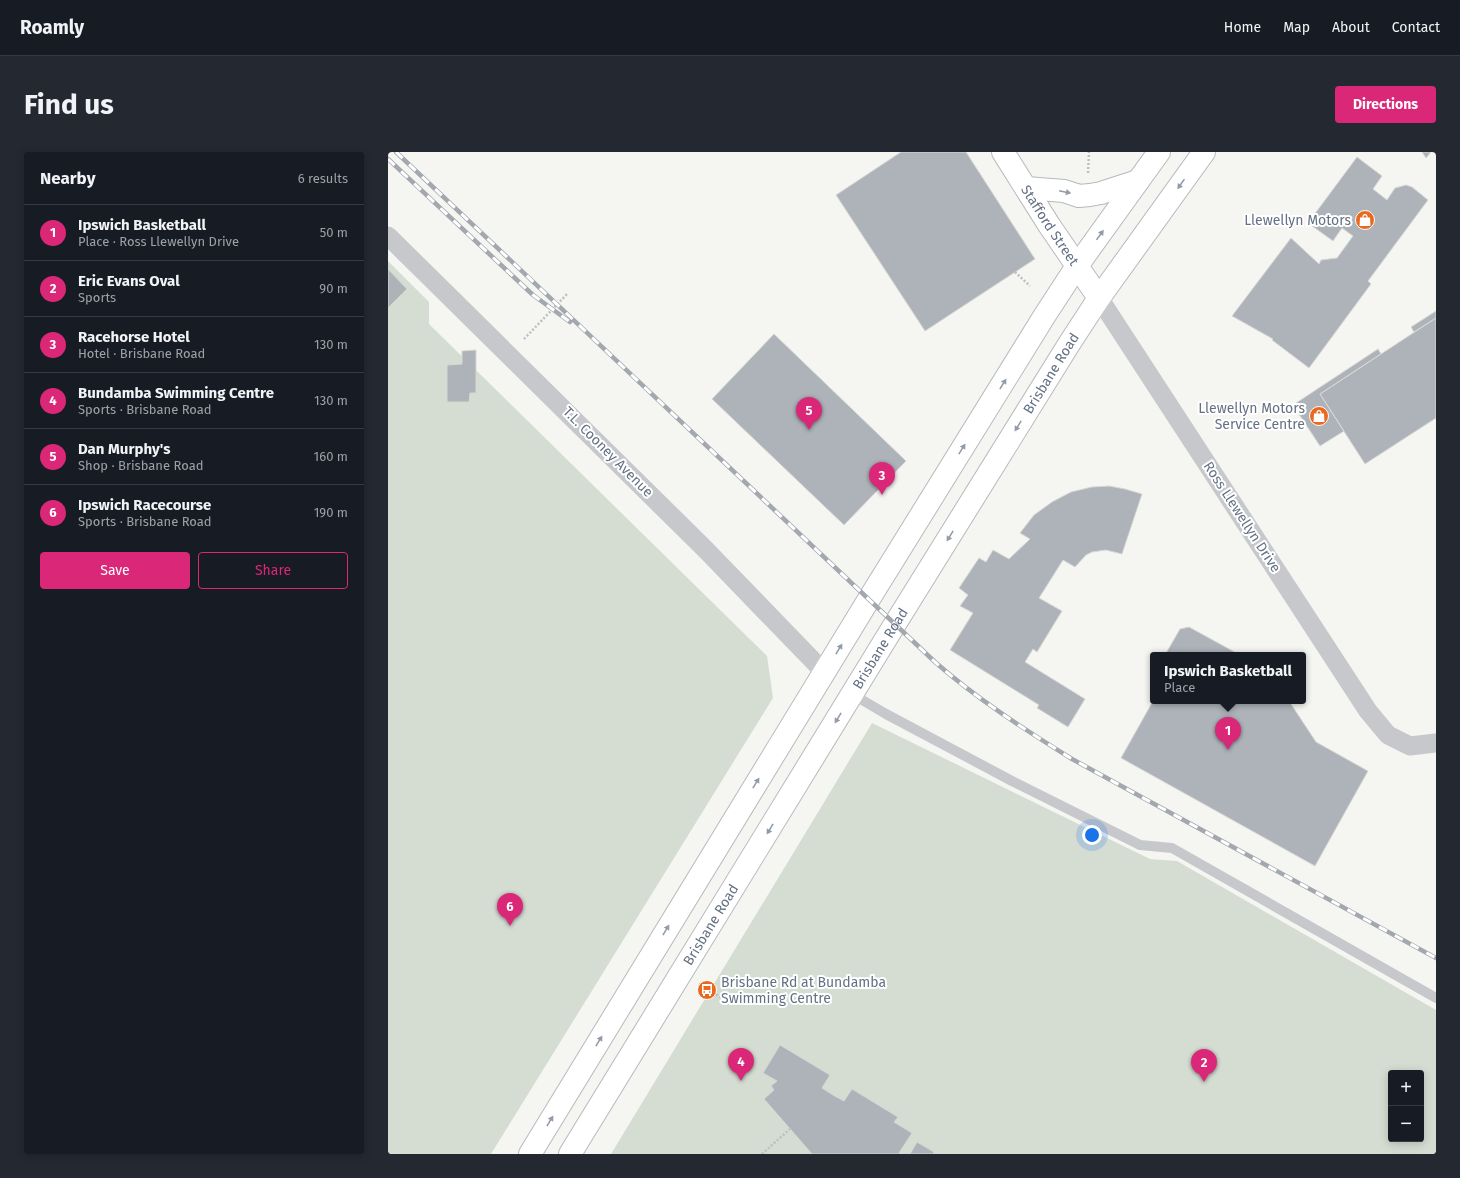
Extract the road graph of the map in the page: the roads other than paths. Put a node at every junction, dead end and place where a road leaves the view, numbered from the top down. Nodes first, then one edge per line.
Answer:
1 (1003, 152) edge
2 (1158, 152) edge
3 (1204, 152) edge
4 (1138, 181) junction
5 (1026, 188) junction
6 (388, 236) edge
7 (1077, 266) junction
8 (1099, 298) junction
9 (824, 672) junction
10 (852, 694) junction
11 (1436, 743) edge
12 (1436, 998) edge
13 (530, 1154) edge
14 (570, 1154) edge

1 - 5 main road, Stafford Street
2 - 4 main road
3 -> 8 main road, Brisbane Road
5 -> 4 main road
7 -> 4 main road
5 - 7 main road, Stafford Street
6 - 9 street, T.L. Cooney Avenue
7 - 8 main road, Stafford Street
9 -> 7 main road
8 -> 10 main road, Brisbane Road
8 - 11 street, Ross Llewellyn Drive
13 -> 9 main road
10 - 12 lane
10 -> 14 main road, Brisbane Road

